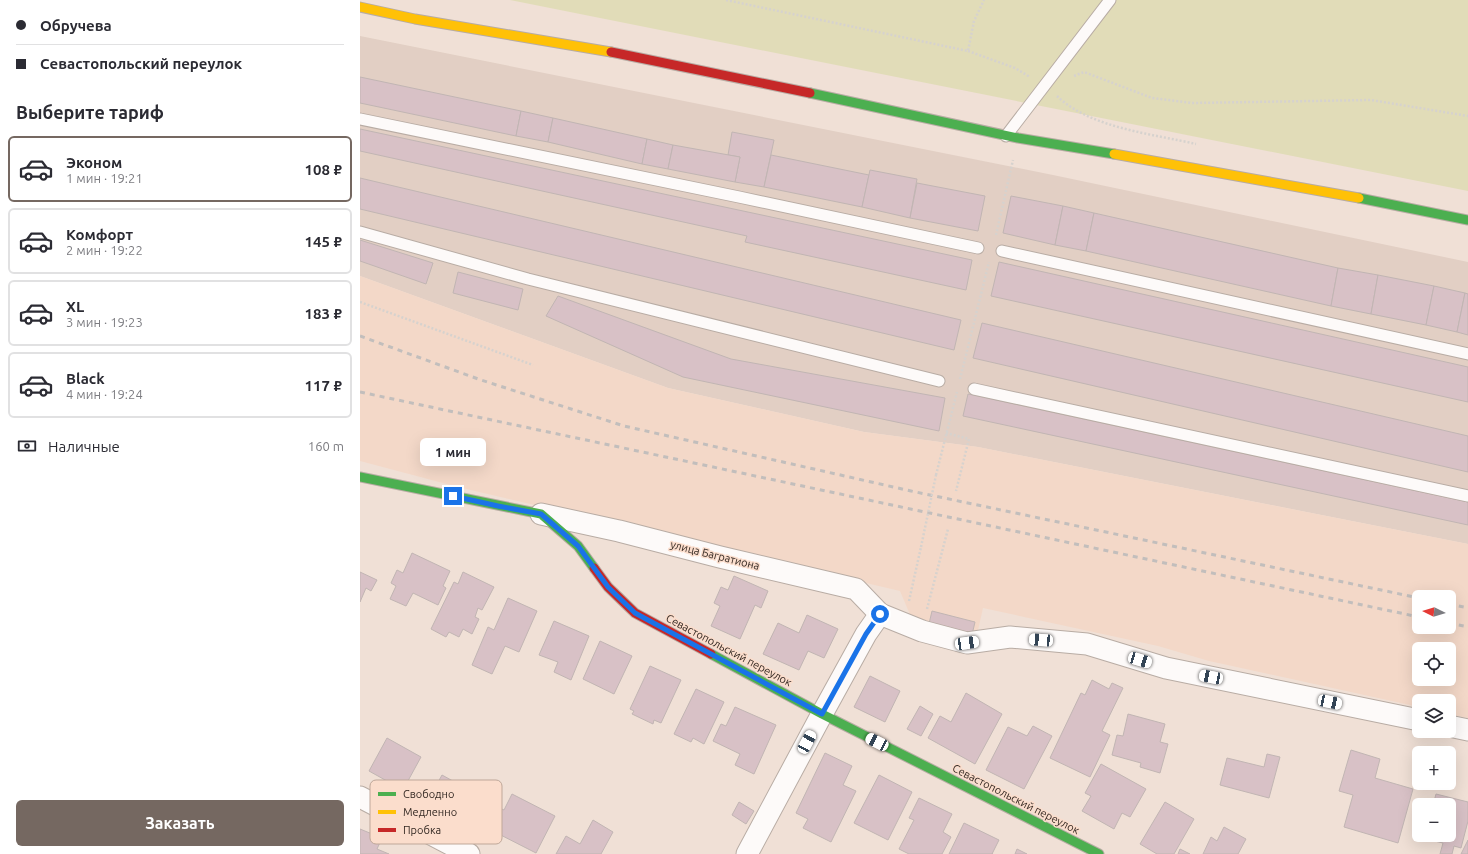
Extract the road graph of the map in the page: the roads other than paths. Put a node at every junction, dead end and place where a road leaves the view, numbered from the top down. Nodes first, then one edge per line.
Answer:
1 (1110, 0) edge
2 (360, 7) edge
3 (360, 119) edge
4 (1006, 136) junction
5 (1468, 220) edge
6 (360, 232) edge
7 (978, 248) dead end
8 (1002, 251) dead end
9 (1468, 354) edge
10 (939, 381) dead end
11 (974, 389) dead end
12 (360, 477) edge
13 (1468, 496) edge
14 (541, 514) junction
15 (880, 614) junction
16 (822, 714) junction
17 (1412, 719) edge
18 (1456, 727) edge
19 (1468, 730) edge
20 (360, 797) edge
21 (370, 802) edge
22 (450, 844) edge
23 (469, 854) edge
24 (747, 854) edge
25 (1099, 854) edge

1 - 4 lane
2 - 4 street
3 - 7 lane
4 - 5 street
6 - 10 lane
8 - 9 lane
11 - 13 lane
12 - 14 street
14 - 15 street, улица Багратиона
14 - 16 street, Севастопольский переулок
15 - 16 street
15 - 17 street, улица Багратиона
16 - 24 street
16 - 25 street, Севастопольский переулок
18 - 19 street
20 - 21 street
22 - 23 street

